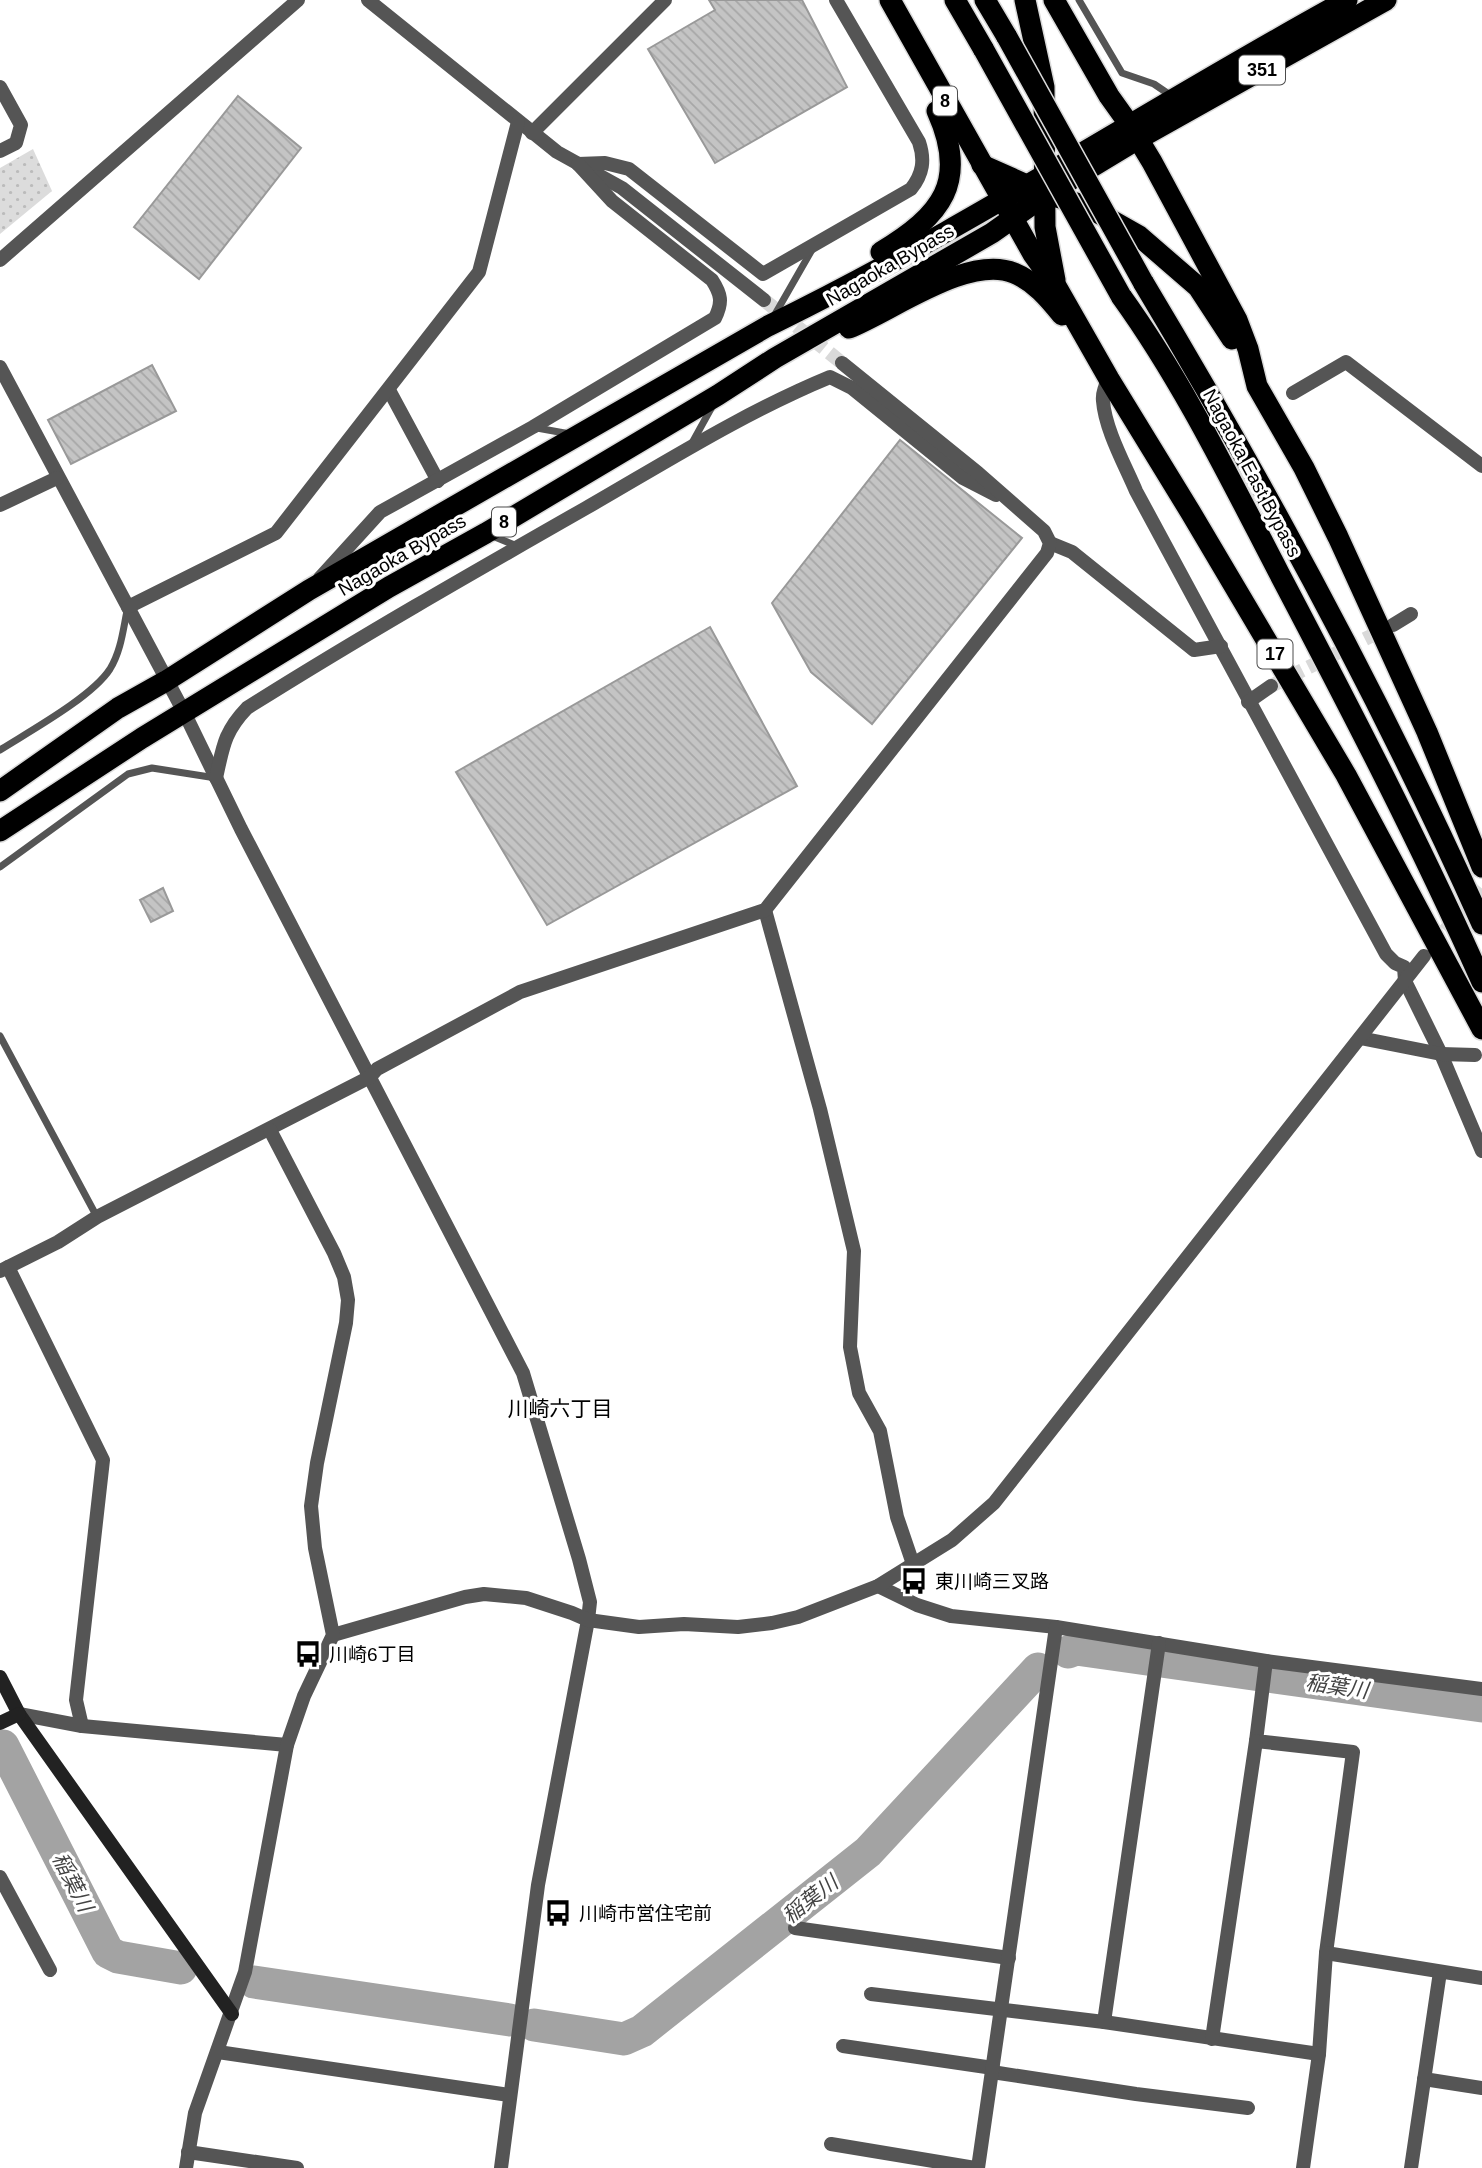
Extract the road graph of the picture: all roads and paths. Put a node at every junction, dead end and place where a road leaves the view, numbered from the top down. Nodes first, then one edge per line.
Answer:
1 (298, 0) edge
2 (368, 0) edge
3 (665, 0) edge
4 (836, 0) edge
5 (956, 0) edge
6 (985, 0) edge
7 (1025, 0) edge
8 (1054, 0) edge
9 (1079, 0) edge
10 (1347, 0) edge
11 (1386, 0) edge
12 (894, 8) edge
13 (1283, 58) junction
14 (0, 87) edge
15 (1174, 98) junction
16 (518, 121) junction
17 (1134, 132) junction
18 (532, 133) junction
19 (0, 151) edge
20 (1152, 162) junction
21 (578, 164) junction
22 (982, 165) junction
23 (1044, 183) junction
24 (1008, 210) junction
25 (814, 246) junction
26 (0, 260) edge
27 (1056, 286) junction
28 (764, 300) tunnel mouth
29 (768, 326) junction
30 (775, 358) junction
31 (842, 363) tunnel mouth
32 (0, 368) edge
33 (1109, 379) junction
34 (1257, 386) junction
35 (5, 389) edge
36 (389, 390) junction
37 (1293, 393) dead end
38 (718, 395) junction
39 (533, 427) junction
40 (578, 435) junction
41 (689, 449) junction
42 (1482, 466) edge
43 (57, 478) junction
44 (438, 481) junction
45 (0, 505) edge
46 (1017, 506) junction
47 (486, 533) junction
48 (1050, 543) junction
49 (518, 547) junction
50 (309, 590) junction
51 (128, 607) junction
52 (1411, 614) dead end
53 (1393, 625) tunnel mouth
54 (1220, 646) junction
55 (166, 681) junction
56 (1272, 687) tunnel mouth
57 (1248, 702) junction
58 (184, 714) junction
59 (0, 750) edge
60 (216, 778) junction
61 (0, 791) edge
62 (0, 831) edge
63 (0, 867) edge
64 (1482, 867) edge
65 (765, 910) junction
66 (1482, 924) edge
67 (1424, 957) tunnel mouth
68 (1405, 981) junction
69 (1482, 982) edge
70 (1482, 1029) edge
71 (0, 1036) edge
72 (1360, 1038) junction
73 (1441, 1054) junction
74 (1475, 1055) dead end
75 (370, 1077) junction
76 (270, 1130) junction
77 (1482, 1151) edge
78 (97, 1217) junction
79 (4, 1269) edge
80 (914, 1564) junction
81 (878, 1586) junction
82 (588, 1620) junction
83 (1056, 1628) junction
84 (333, 1635) junction
85 (1159, 1643) junction
86 (1266, 1661) junction
87 (0, 1676) edge
88 (1482, 1689) edge
89 (19, 1713) junction
90 (0, 1723) edge
91 (82, 1726) junction
92 (1256, 1741) junction
93 (287, 1745) junction
94 (0, 1877) edge
95 (795, 1928) dead end
96 (1326, 1953) junction
97 (1009, 1958) junction
98 (50, 1970) dead end
99 (1440, 1972) junction
100 (1482, 1978) edge
101 (872, 1994) dead end
102 (1002, 2009) junction
103 (232, 2014) junction
104 (1104, 2022) junction
105 (1212, 2039) junction
106 (844, 2046) dead end
107 (218, 2052) junction
108 (1319, 2054) junction
109 (992, 2070) junction
110 (1424, 2080) junction
111 (1482, 2088) edge
112 (509, 2095) junction
113 (1248, 2108) dead end
114 (831, 2144) dead end
115 (188, 2152) junction
116 (186, 2168) edge
117 (298, 2168) edge
118 (501, 2168) edge
119 (976, 2168) edge
120 (1303, 2168) edge
121 (1411, 2168) edge

1 - 26 street
2 - 16 street
3 - 18 street
4 - 25 street
5 - 23 highway, Nagaoka East Bypass, bridge
6 - 66 highway, Nagaoka East Bypass, bridge
7 - 23 highway
8 - 17 highway
9 - 15 lane
10 - 15 highway, 351
11 - 13 highway, 351
12 - 22 highway, 8
12 - 29 highway
13 - 17 highway, 351
13 - 20 highway
14 - 19 street
15 - 17 highway, 351
16 - 18 street
16 - 36 street
17 - 20 highway
17 - 23 highway, 8
18 - 21 street
20 - 34 highway
21 - 25 street
21 - 28 street
21 - 39 street
22 - 23 highway
22 - 24 highway, 8
23 - 24 highway, 8
23 - 27 highway
23 - 34 highway
23 - 69 highway, Nagaoka East Bypass / 17, bridge
24 - 27 highway, 17
24 - 29 highway, Nagaoka Bypass / 8
24 - 30 highway, Nagaoka Bypass / 8
25 - 29 lane
27 - 33 highway, 17
29 - 40 highway, Nagaoka Bypass / 8
30 - 33 highway
30 - 38 highway, Nagaoka Bypass / 8
31 - 46 street
32 - 35 street
33 - 54 street
33 - 70 highway, 17
34 - 64 highway
35 - 43 street
36 - 44 street
36 - 51 street
37 - 42 street
38 - 41 lane
38 - 47 highway, Nagaoka Bypass / 8
39 - 40 lane
39 - 44 street
40 - 50 highway, Nagaoka Bypass / 8
41 - 46 street
41 - 49 street
43 - 45 street
43 - 51 street
44 - 50 street
46 - 48 street
47 - 49 lane
47 - 58 highway, Nagaoka Bypass / 8
48 - 54 street
48 - 65 street
49 - 60 street
50 - 55 highway, Nagaoka Bypass / 8
51 - 55 street
51 - 59 lane
52 - 53 street
54 - 57 street
55 - 58 street
55 - 61 highway, Nagaoka Bypass / 8
56 - 57 street
57 - 68 street
58 - 60 street
58 - 62 highway, Nagaoka Bypass / 8
60 - 63 lane
60 - 75 street
65 - 75 street
65 - 80 street
67 - 68 street
68 - 72 street
68 - 73 street
71 - 78 lane
72 - 73 street
72 - 80 street
73 - 74 street
73 - 77 street
75 - 76 street
75 - 82 street
76 - 78 street
76 - 84 street
78 - 79 street
79 - 91 street
80 - 81 street
81 - 82 street
81 - 83 street
82 - 84 street
82 - 112 street
83 - 85 street
83 - 97 street
84 - 93 street
85 - 86 street
85 - 104 street
86 - 88 street
86 - 92 street
87 - 89 street
89 - 90 street
89 - 91 street
89 - 103 street
91 - 93 street
92 - 96 street
92 - 105 street
93 - 103 street
94 - 98 street
95 - 97 street
96 - 99 street
96 - 108 street
97 - 102 street
99 - 100 street
99 - 110 street
101 - 102 street
102 - 104 street
102 - 109 street
103 - 107 street
104 - 105 street
105 - 108 street
106 - 109 street
107 - 112 street
107 - 115 street
108 - 120 street
109 - 113 street
109 - 119 street
110 - 111 street
110 - 121 street
112 - 118 street
114 - 119 street
115 - 116 street
115 - 117 street

